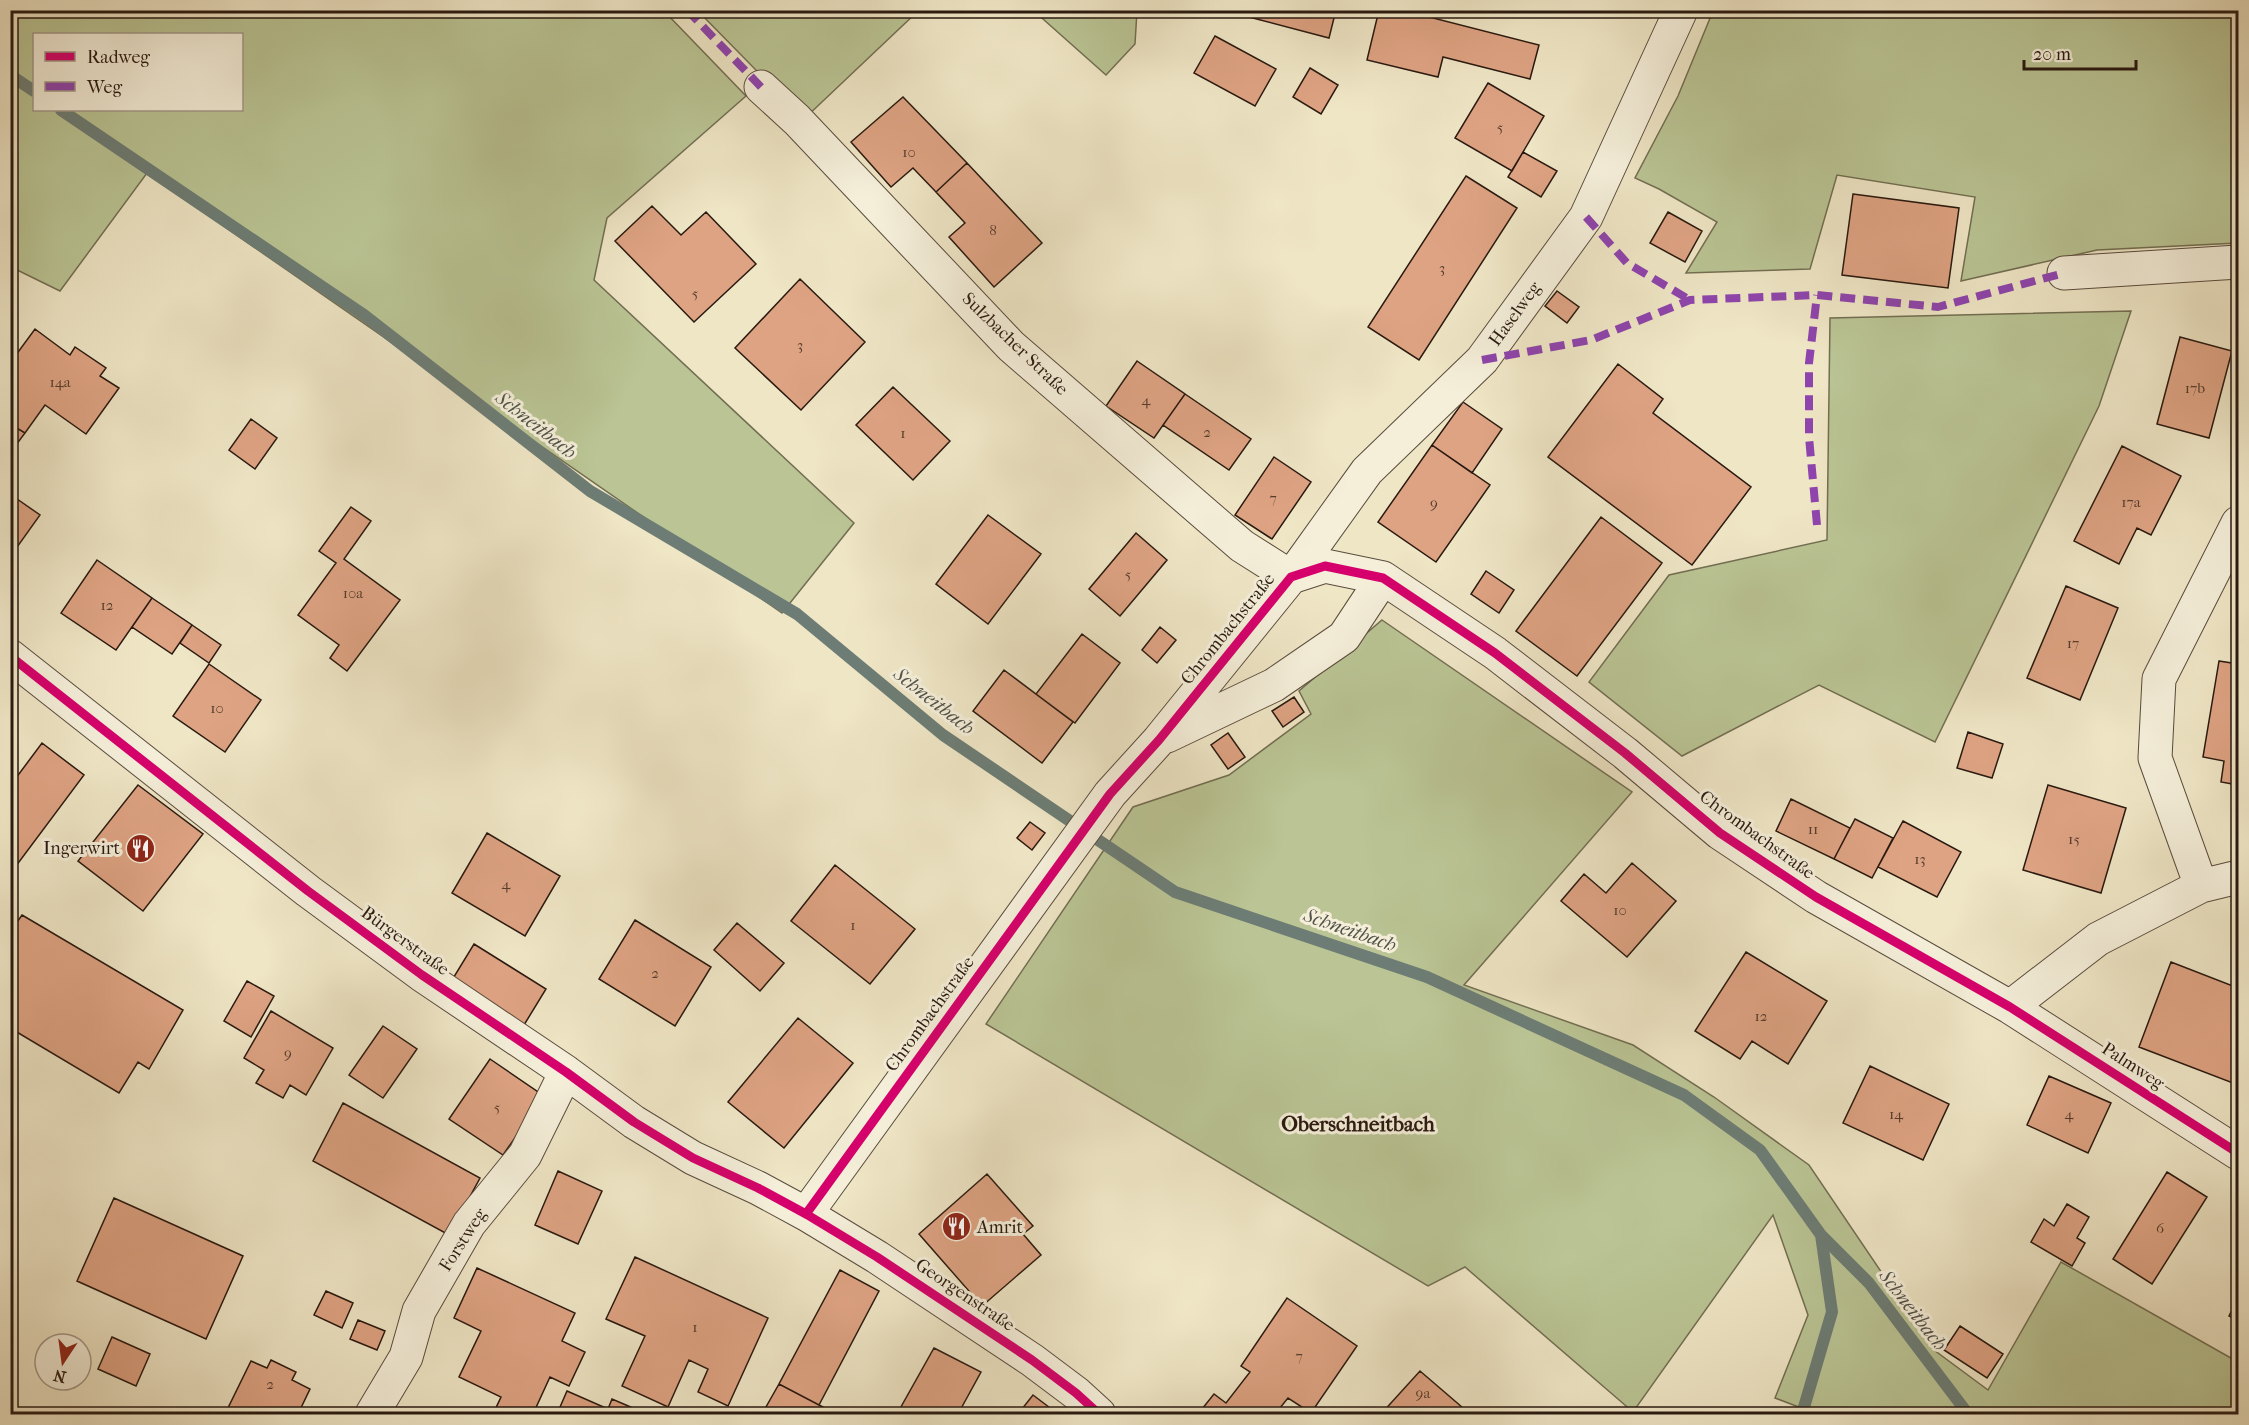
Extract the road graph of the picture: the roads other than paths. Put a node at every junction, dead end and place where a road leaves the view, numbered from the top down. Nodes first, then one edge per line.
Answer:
1 (1681, 10) edge
2 (761, 87) dead end
3 (2238, 262) edge
4 (2064, 273) dead end
5 (2238, 523) edge
6 (1291, 577) junction
7 (1383, 578) junction
8 (10, 656) edge
9 (1159, 740) junction
10 (2238, 877) edge
11 (2201, 886) junction
12 (2010, 1007) junction
13 (566, 1072) junction
14 (2238, 1153) edge
15 (806, 1214) junction
16 (372, 1414) edge
17 (1099, 1414) edge

1 - 6 street, Haselweg
2 - 6 street, Sulzbacher Straße
3 - 4 street
5 - 11 street
6 - 7 street, Chrombachstraße
6 - 9 street, Chrombachstraße
7 - 9 street, Chrombachstraße
7 - 12 street, Chrombachstraße
8 - 13 street, Bürgerstraße
9 - 15 street, Chrombachstraße
10 - 11 street
11 - 12 street
12 - 14 street, Palmweg
13 - 15 street, Bürgerstraße
13 - 16 street, Forstweg
15 - 17 street, Georgenstraße

